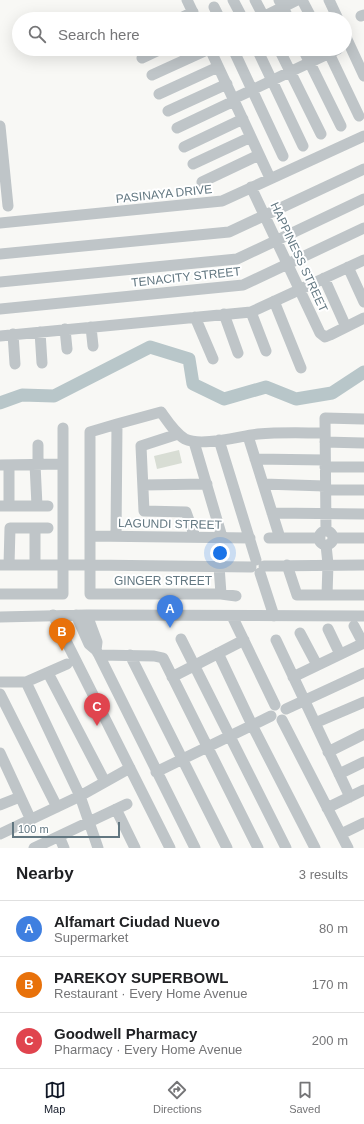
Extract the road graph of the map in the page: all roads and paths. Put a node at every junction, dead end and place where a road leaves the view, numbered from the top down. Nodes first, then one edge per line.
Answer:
1 (187, 0) edge
2 (233, 0) edge
3 (255, 0) edge
4 (297, 0) edge
5 (302, 0) edge
6 (329, 0) edge
7 (281, 4) edge
8 (214, 7) dead end
9 (193, 12) edge
10 (216, 12) edge
11 (239, 12) edge
12 (260, 12) edge
13 (270, 12) edge
14 (308, 12) edge
15 (335, 12) edge
16 (352, 53) edge
17 (146, 56) edge
18 (194, 56) edge
19 (213, 56) edge
20 (236, 56) edge
21 (260, 56) edge
22 (282, 56) edge
23 (306, 56) edge
24 (321, 56) edge
25 (334, 56) edge
26 (142, 58) dead end
27 (310, 63) junction
28 (218, 67) junction
29 (290, 72) junction
30 (152, 75) dead end
31 (364, 76) edge
32 (272, 81) junction
33 (227, 84) junction
34 (252, 90) junction
35 (159, 94) dead end
36 (234, 100) junction
37 (168, 111) dead end
38 (359, 116) dead end
39 (243, 119) junction
40 (0, 126) edge
41 (341, 126) dead end
42 (177, 128) dead end
43 (320, 134) dead end
44 (364, 136) edge
45 (251, 137) junction
46 (303, 146) dead end
47 (184, 147) dead end
48 (1, 151) edge
49 (260, 155) junction
50 (283, 156) dead end
51 (193, 164) dead end
52 (364, 169) edge
53 (270, 178) junction
54 (202, 182) dead end
55 (251, 188) junction
56 (364, 199) edge
57 (8, 206) dead end
58 (265, 216) junction
59 (0, 223) edge
60 (364, 228) edge
61 (276, 240) junction
62 (0, 254) edge
63 (364, 260) edge
64 (288, 264) junction
65 (348, 267) junction
66 (324, 278) junction
67 (0, 282) edge
68 (300, 289) junction
69 (274, 301) junction
70 (364, 302) edge
71 (0, 309) edge
72 (251, 312) junction
73 (224, 314) junction
74 (195, 317) junction
75 (364, 318) edge
76 (346, 326) junction
77 (91, 327) junction
78 (65, 330) junction
79 (40, 332) junction
80 (13, 334) junction
81 (0, 336) edge
82 (93, 346) dead end
83 (67, 349) dead end
84 (266, 351) dead end
85 (238, 353) dead end
86 (213, 359) dead end
87 (42, 363) dead end
88 (15, 364) dead end
89 (301, 368) dead end
90 (363, 419) edge
91 (117, 424) junction
92 (63, 428) dead end
93 (178, 434) junction
94 (248, 436) junction
95 (325, 438) junction
96 (219, 440) junction
97 (194, 442) junction
98 (363, 443) dead end
99 (38, 445) dead end
100 (255, 459) junction
101 (36, 464) junction
102 (63, 464) junction
103 (325, 464) junction
104 (4, 465) edge
105 (364, 467) edge
106 (207, 484) junction
107 (263, 484) junction
108 (143, 485) junction
109 (325, 488) junction
110 (363, 490) dead end
111 (5, 506) edge
112 (272, 513) junction
113 (326, 513) junction
114 (363, 514) dead end
115 (5, 528) edge
116 (35, 528) junction
117 (48, 528) dead end
118 (90, 536) junction
119 (116, 536) junction
120 (195, 537) junction
121 (222, 537) junction
122 (250, 538) junction
123 (326, 538) junction
124 (364, 538) edge
125 (328, 564) junction
126 (4, 565) edge
127 (35, 565) junction
128 (63, 565) junction
129 (90, 565) junction
130 (287, 565) junction
131 (364, 565) edge
132 (219, 566) junction
133 (257, 568) junction
134 (0, 594) edge
135 (221, 594) junction
136 (327, 595) junction
137 (364, 595) edge
138 (236, 596) dead end
139 (53, 615) junction
140 (81, 615) junction
141 (0, 616) edge
142 (232, 616) junction
143 (270, 616) junction
144 (364, 616) edge
145 (354, 626) dead end
146 (328, 629) dead end
147 (300, 633) dead end
148 (181, 640) dead end
149 (244, 640) junction
150 (276, 640) dead end
151 (364, 643) edge
152 (98, 652) junction
153 (218, 653) junction
154 (340, 654) junction
155 (130, 655) junction
156 (67, 664) dead end
157 (194, 665) junction
158 (317, 665) junction
159 (48, 673) junction
160 (364, 673) edge
161 (172, 677) junction
162 (293, 677) junction
163 (0, 682) edge
164 (26, 682) junction
165 (0, 694) edge
166 (304, 700) junction
167 (364, 702) edge
168 (279, 712) junction
169 (315, 723) junction
170 (252, 725) junction
171 (364, 734) edge
172 (230, 736) junction
173 (207, 747) junction
174 (328, 752) junction
175 (0, 753) edge
176 (182, 759) junction
177 (364, 762) edge
178 (130, 768) junction
179 (156, 772) junction
180 (339, 774) junction
181 (5, 775) edge
182 (105, 782) junction
183 (364, 790) edge
184 (80, 796) junction
185 (20, 797) junction
186 (350, 797) junction
187 (127, 804) dead end
188 (0, 805) edge
189 (57, 807) junction
190 (327, 808) junction
191 (116, 809) junction
192 (31, 820) junction
193 (89, 822) junction
194 (364, 823) edge
195 (0, 834) edge
196 (341, 834) junction
197 (59, 836) junction
198 (35, 848) edge
199 (64, 848) edge
200 (101, 848) edge
201 (135, 848) edge
202 (170, 848) edge
203 (195, 848) edge
204 (227, 848) edge
205 (258, 848) edge
206 (286, 848) edge
207 (315, 848) edge
208 (348, 848) edge

1 - 9 street
2 - 11 street
3 - 12 street
4 - 7 street
5 - 14 street
6 - 15 street
7 - 13 street
8 - 10 street
16 - 31 street
17 - 26 street
18 - 30 street
19 - 28 street
20 - 34 street
21 - 32 street
22 - 29 street
23 - 27 street
24 - 27 street
25 - 38 street
27 - 29 street
27 - 41 street
28 - 33 street
28 - 35 street
29 - 32 street
29 - 43 street
32 - 34 street
32 - 46 street
33 - 36 street
33 - 37 street
34 - 36 street
34 - 50 street
36 - 39 street
36 - 42 street
39 - 45 street
39 - 47 street
40 - 48 street
44 - 53 street, PASINAYA DRIVE
45 - 49 street
45 - 51 street
48 - 57 street
49 - 53 street
49 - 54 street
52 - 58 street
53 - 55 street, PASINAYA DRIVE
55 - 58 street, HAPPINESS STREET
55 - 59 street, PASINAYA DRIVE
56 - 61 street
58 - 61 street, HAPPINESS STREET
58 - 62 street
60 - 64 street, TENACITY STREET
61 - 64 street, HAPPINESS STREET
61 - 67 street
63 - 65 street
64 - 68 street, HAPPINESS STREET
64 - 71 street, TENACITY STREET
65 - 66 street
65 - 70 street
66 - 68 street
66 - 76 street
68 - 69 street
68 - 76 street, HAPPINESS STREET
69 - 72 street
69 - 89 street
72 - 73 street
72 - 84 street
73 - 74 street
73 - 85 street
74 - 77 street
74 - 86 street
75 - 76 street
77 - 78 street
77 - 82 street
78 - 79 street
78 - 83 street
79 - 80 street
79 - 87 street
80 - 81 street
80 - 88 street
90 - 95 street
91 - 93 street
91 - 118 street
91 - 119 street
92 - 102 street
93 - 97 street
93 - 108 street
94 - 95 street
94 - 96 street
94 - 100 street
95 - 98 street
95 - 103 street
96 - 97 street
96 - 122 street
97 - 106 street
99 - 101 street
100 - 103 street
100 - 107 street
101 - 102 street
101 - 104 street
101 - 111 street
102 - 128 street
103 - 105 street
103 - 109 street
104 - 111 street
106 - 108 street
106 - 121 street
107 - 109 street
107 - 112 street
108 - 120 street
109 - 110 street
109 - 113 street
112 - 113 street
112 - 123 street
113 - 114 street
113 - 123 street
115 - 116 street
115 - 126 street
116 - 117 street
116 - 127 street
118 - 119 street, LAGUNDI STREET
118 - 129 street
119 - 120 street, LAGUNDI STREET
120 - 121 street, LAGUNDI STREET
121 - 122 street, LAGUNDI STREET
122 - 133 street
123 - 124 street
123 - 125 street
125 - 130 street
125 - 131 street
125 - 136 street
126 - 127 street
127 - 128 street
128 - 129 street
128 - 134 street
129 - 132 street
129 - 135 street, GINGER STREET
130 - 133 street
130 - 136 street
132 - 133 street
132 - 135 street
133 - 143 street
135 - 138 street, GINGER STREET
136 - 137 street
139 - 140 street
139 - 141 street
139 - 178 street
140 - 142 street
140 - 152 street
142 - 143 street
142 - 149 street
143 - 144 street
145 - 151 street
146 - 154 street
147 - 158 street
148 - 157 street
149 - 153 street
149 - 168 street
150 - 162 street
151 - 154 street
152 - 155 street
152 - 179 street
153 - 157 street
153 - 170 street
154 - 158 street
155 - 161 street
155 - 176 street
156 - 159 street
157 - 161 street
157 - 172 street
158 - 162 street
159 - 164 street
159 - 182 street
160 - 166 street
161 - 173 street
162 - 166 street
163 - 164 street
164 - 184 street
165 - 189 street
166 - 168 street
166 - 169 street
167 - 169 street
168 - 170 street
168 - 190 street
169 - 174 street
170 - 172 street
170 - 207 street
171 - 174 street
172 - 173 street
172 - 206 street
173 - 176 street
173 - 205 street
174 - 180 street
175 - 181 street
176 - 179 street
176 - 204 street
177 - 180 street
178 - 182 street
178 - 202 street
179 - 203 street
180 - 186 street
181 - 185 street
182 - 184 street
183 - 186 street
184 - 189 street
184 - 193 street
185 - 188 street
185 - 192 street
186 - 190 street
187 - 191 street
189 - 192 street
190 - 196 street
191 - 193 street
191 - 201 street
192 - 195 street
193 - 197 street
193 - 200 street
194 - 196 street
196 - 208 street
197 - 198 street
197 - 199 street

